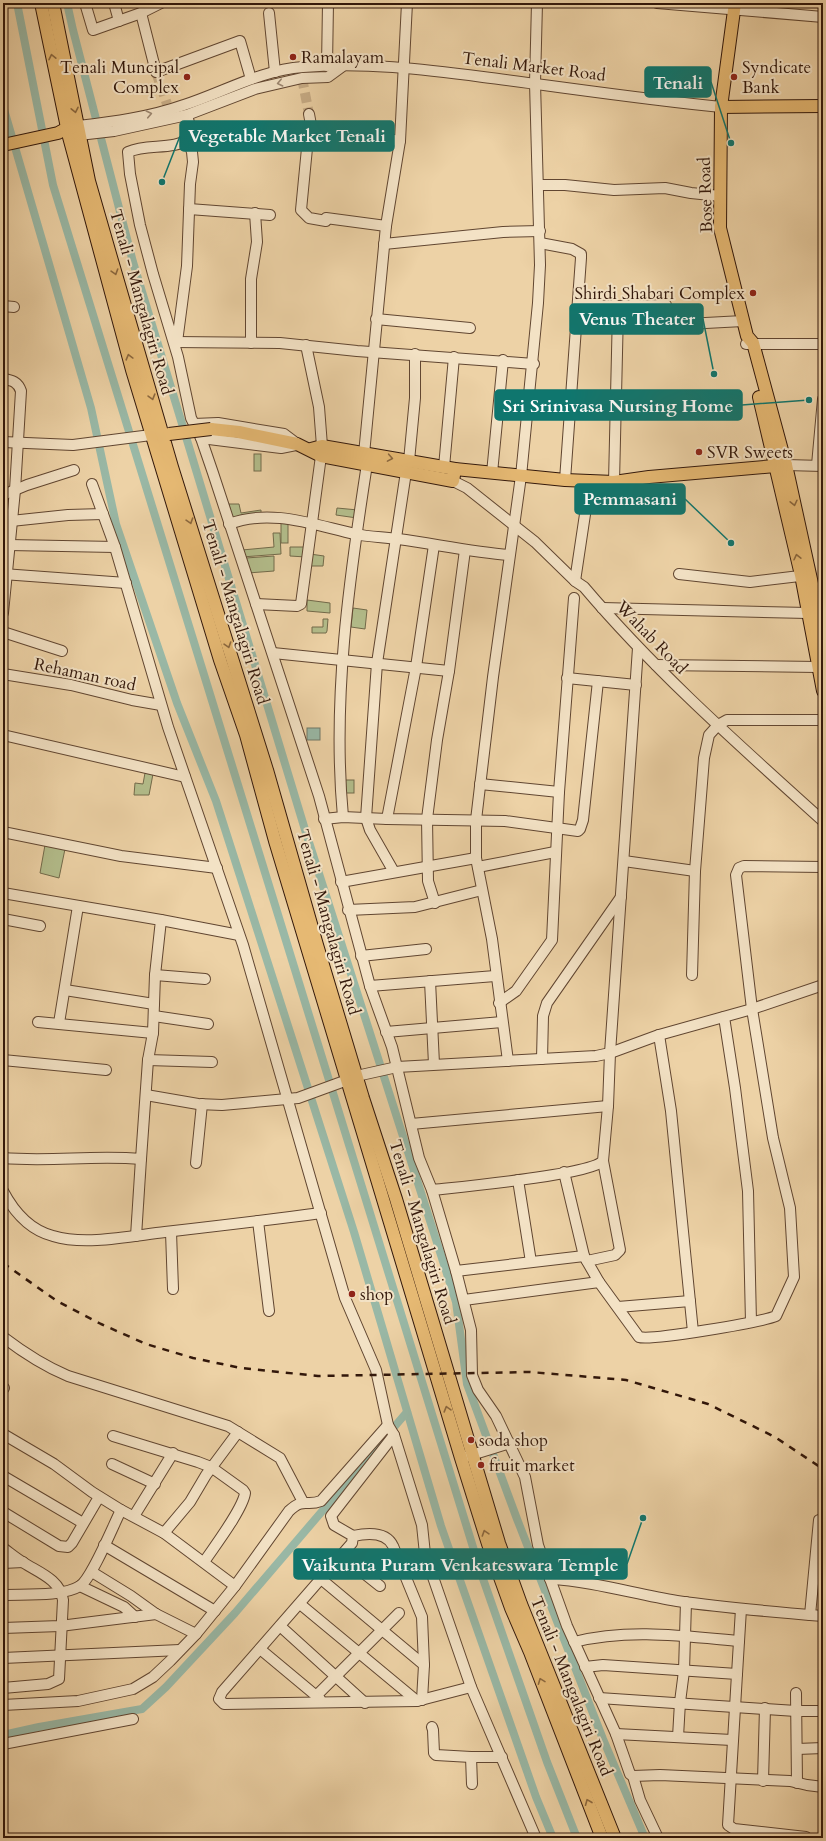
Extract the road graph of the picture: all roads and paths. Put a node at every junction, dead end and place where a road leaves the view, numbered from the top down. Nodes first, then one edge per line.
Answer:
1 (40, 3) edge
2 (53, 3) edge
3 (85, 3) edge
4 (114, 3) edge
5 (160, 3) edge
6 (328, 3) edge
7 (407, 3) edge
8 (537, 3) edge
9 (657, 3) edge
10 (149, 6) edge
11 (735, 6) edge
12 (141, 13) junction
13 (269, 13) dead end
14 (823, 17) edge
15 (119, 21) junction
16 (327, 66) junction
17 (343, 66) junction
18 (301, 67) junction
19 (404, 67) junction
20 (275, 72) junction
21 (302, 78) junction
22 (251, 79) junction
23 (536, 83) junction
24 (823, 106) edge
25 (721, 107) junction
26 (169, 111) junction
27 (308, 114) tunnel mouth
28 (187, 115) junction
29 (311, 124) junction
30 (75, 131) junction
31 (188, 141) junction
32 (400, 141) junction
33 (3, 145) edge
34 (539, 185) junction
35 (720, 196) junction
36 (189, 209) junction
37 (255, 214) junction
38 (270, 214) dead end
39 (386, 226) junction
40 (540, 231) junction
41 (540, 242) junction
42 (384, 244) junction
43 (578, 305) junction
44 (3, 306) edge
45 (617, 306) junction
46 (14, 308) dead end
47 (376, 319) junction
48 (743, 320) junction
49 (470, 328) dead end
50 (749, 341) junction
51 (176, 342) junction
52 (251, 343) junction
53 (823, 344) edge
54 (306, 345) junction
55 (373, 351) junction
56 (415, 354) junction
57 (454, 357) junction
58 (503, 360) junction
59 (534, 364) junction
60 (3, 379) edge
61 (823, 399) edge
62 (194, 424) junction
63 (156, 435) junction
64 (201, 438) junction
65 (3, 442) edge
66 (18, 444) junction
67 (298, 444) junction
68 (318, 450) junction
69 (365, 459) junction
70 (780, 466) junction
71 (820, 466) edge
72 (408, 467) junction
73 (74, 470) dead end
74 (451, 472) junction
75 (492, 473) junction
76 (521, 476) junction
77 (565, 480) junction
78 (590, 481) junction
79 (614, 482) junction
80 (92, 484) dead end
81 (15, 490) junction
82 (3, 495) edge
83 (103, 514) junction
84 (11, 521) junction
85 (311, 522) junction
86 (229, 524) junction
87 (513, 525) junction
88 (356, 534) junction
89 (397, 539) junction
90 (9, 545) junction
91 (434, 545) junction
92 (115, 547) junction
93 (465, 550) junction
94 (509, 555) junction
95 (5, 574) edge
96 (679, 574) dead end
97 (806, 575) junction
98 (575, 581) junction
99 (126, 583) junction
100 (815, 597) edge
101 (574, 598) dead end
102 (256, 604) junction
103 (602, 608) junction
104 (3, 612) edge
105 (808, 613) junction
106 (3, 632) edge
107 (823, 634) edge
108 (638, 648) junction
109 (62, 651) dead end
110 (273, 653) junction
111 (343, 660) junction
112 (377, 663) junction
113 (656, 665) junction
114 (416, 667) junction
115 (818, 667) junction
116 (449, 671) junction
117 (3, 674) edge
118 (567, 678) junction
119 (598, 681) junction
120 (636, 685) junction
121 (823, 691) edge
122 (161, 705) junction
123 (823, 720) edge
124 (718, 725) junction
125 (3, 735) edge
126 (185, 777) junction
127 (480, 784) junction
128 (559, 792) junction
129 (343, 817) junction
130 (366, 818) junction
131 (324, 819) junction
132 (387, 819) junction
133 (427, 819) junction
134 (476, 820) junction
135 (823, 820) edge
136 (557, 828) junction
137 (3, 832) edge
138 (555, 852) junction
139 (624, 861) junction
140 (477, 863) junction
141 (428, 866) junction
142 (823, 867) edge
143 (217, 868) junction
144 (695, 871) junction
145 (394, 872) junction
146 (341, 882) junction
147 (482, 890) junction
148 (3, 893) edge
149 (621, 896) junction
150 (435, 903) junction
151 (78, 906) junction
152 (348, 910) junction
153 (3, 919) edge
154 (161, 920) junction
155 (40, 926) dead end
156 (239, 935) junction
157 (426, 949) dead end
158 (361, 956) junction
159 (155, 975) junction
160 (692, 975) dead end
161 (496, 976) junction
162 (205, 979) dead end
163 (430, 981) junction
164 (823, 985) edge
165 (370, 986) junction
166 (65, 990) junction
167 (500, 1003) junction
168 (154, 1004) junction
169 (752, 1009) junction
170 (154, 1016) junction
171 (724, 1017) junction
172 (38, 1022) dead end
173 (502, 1022) junction
174 (60, 1023) junction
175 (208, 1024) dead end
176 (432, 1027) junction
177 (386, 1032) junction
178 (153, 1033) junction
179 (659, 1036) junction
180 (610, 1053) junction
181 (542, 1058) junction
182 (3, 1060) edge
183 (148, 1060) junction
184 (508, 1061) junction
185 (212, 1062) dead end
186 (434, 1064) junction
187 (394, 1068) junction
188 (106, 1070) dead end
189 (351, 1079) junction
190 (146, 1095) junction
191 (293, 1098) junction
192 (202, 1104) junction
193 (608, 1106) junction
194 (411, 1124) junction
195 (3, 1158) edge
196 (141, 1159) junction
197 (603, 1161) junction
198 (196, 1163) dead end
199 (564, 1172) junction
200 (518, 1180) junction
201 (432, 1190) junction
202 (3, 1191) edge
203 (321, 1213) junction
204 (258, 1221) junction
205 (171, 1232) junction
206 (136, 1236) junction
207 (586, 1258) junction
208 (531, 1262) junction
209 (456, 1271) junction
210 (599, 1282) junction
211 (173, 1289) dead end
212 (464, 1300) junction
213 (690, 1301) junction
214 (618, 1307) junction
215 (269, 1311) dead end
216 (751, 1322) junction
217 (693, 1332) junction
218 (3, 1337) edge
219 (388, 1425) junction
220 (238, 1432) junction
221 (3, 1434) edge
222 (394, 1435) junction
223 (113, 1436) dead end
224 (507, 1444) junction
225 (173, 1453) junction
226 (471, 1455) junction
227 (112, 1464) dead end
228 (211, 1468) junction
229 (3, 1476) edge
230 (155, 1484) junction
231 (99, 1497) junction
232 (303, 1502) junction
233 (121, 1510) junction
234 (3, 1512) edge
235 (134, 1516) junction
236 (823, 1519) edge
237 (83, 1523) junction
238 (164, 1533) junction
239 (353, 1536) junction
240 (104, 1545) junction
241 (3, 1548) edge
242 (342, 1555) junction
243 (23, 1562) junction
244 (204, 1562) junction
245 (3, 1563) edge
246 (92, 1572) junction
247 (321, 1579) junction
248 (550, 1579) junction
249 (80, 1586) junction
250 (235, 1586) junction
251 (380, 1586) dead end
252 (62, 1592) junction
253 (3, 1595) edge
254 (686, 1602) junction
255 (300, 1604) junction
256 (741, 1609) junction
257 (215, 1612) junction
258 (399, 1613) dead end
259 (156, 1614) junction
260 (810, 1615) junction
261 (823, 1616) edge
262 (135, 1617) junction
263 (60, 1626) junction
264 (280, 1626) junction
265 (3, 1628) edge
266 (382, 1631) junction
267 (196, 1634) junction
268 (685, 1636) junction
269 (739, 1641) junction
270 (574, 1642) junction
271 (260, 1649) junction
272 (180, 1650) junction
273 (359, 1653) junction
274 (60, 1655) junction
275 (3, 1658) edge
276 (424, 1665) junction
277 (585, 1667) junction
278 (684, 1671) junction
279 (737, 1674) junction
280 (336, 1676) junction
281 (471, 1687) junction
282 (3, 1688) edge
283 (796, 1693) dead end
284 (316, 1696) junction
285 (599, 1698) junction
286 (419, 1701) junction
287 (680, 1702) junction
288 (325, 1703) junction
289 (365, 1703) junction
290 (3, 1705) edge
291 (735, 1707) junction
292 (764, 1708) junction
293 (796, 1711) junction
294 (823, 1711) edge
295 (133, 1719) dead end
296 (432, 1727) dead end
297 (616, 1734) junction
298 (678, 1737) junction
299 (732, 1740) junction
300 (3, 1744) edge
301 (823, 1748) edge
302 (797, 1749) junction
303 (471, 1757) junction
304 (502, 1757) junction
305 (633, 1776) junction
306 (730, 1778) junction
307 (763, 1781) junction
308 (798, 1783) junction
309 (472, 1784) dead end
310 (823, 1787) edge
311 (806, 1837) edge
312 (536, 1838) edge
313 (602, 1838) edge
314 (615, 1838) edge
315 (658, 1838) edge

30 -> 1 main road
2 -> 30 main road
3 - 15 street
4 - 15 street
5 - 10 street
6 - 16 street
7 - 19 street
8 - 23 street
9 - 11 street
10 - 12 street
11 - 14 street
11 - 25 main road, Bose Road
12 - 15 street
12 - 22 street
13 - 20 street
16 - 17 street, Tenali Market Road
16 - 18 street, Tenali Market Road
17 - 19 street, Tenali Market Road
17 - 21 street, Tenali Market Road
18 - 20 street, Tenali Market Road
18 - 21 street
19 - 23 street, Tenali Market Road
19 - 32 street
20 - 22 street, Tenali Market Road
21 -> 28 street, Tenali Market Road
22 - 26 street, Tenali Market Road
23 - 25 street, Tenali Market Road
23 - 34 street
24 - 25 main road
25 - 35 main road, Bose Road
26 - 28 street, Tenali Market Road
26 - 30 street, Tenali Market Road
27 - 29 street
28 - 31 street
29 - 32 street
29 - 39 street
30 - 33 main road
30 - 63 main road
31 - 36 street
31 - 51 street
32 - 39 street
34 - 35 street
34 - 40 street
35 - 48 main road, Bose Road
36 - 37 street
36 - 51 street
37 - 38 street
37 - 52 street
39 - 42 street
40 - 41 street
40 - 42 street
41 - 43 street
41 - 59 street
42 - 47 street
43 - 45 street
43 - 77 street
44 - 46 street
45 - 48 street
45 - 79 street
47 - 49 street
47 - 55 street
48 - 50 main road, Bose Road
50 - 53 street
50 - 70 main road, Bose Road
51 - 52 street
51 - 62 street
52 - 54 street
54 - 55 street
54 - 68 street
55 - 56 street
55 - 69 street
56 - 57 street
56 - 72 street
57 - 58 street
57 - 74 street
58 - 59 street
58 - 75 street
59 - 76 street
60 - 66 street
61 - 71 street
62 - 64 street
62 - 67 street
63 - 66 street
63 - 67 main road, bridge
63 - 189 main road
64 - 67 street
64 - 86 street
65 - 66 street
66 - 81 street
67 - 68 main road
68 - 69 main road
68 - 85 street
69 - 72 main road
69 - 88 street
70 - 71 street
70 - 79 main road
70 - 97 main road, Bose Road
72 - 74 main road
72 - 74 main road
72 - 89 street
73 - 81 street
74 - 75 main road
74 - 87 street, Wahab Road
75 - 76 main road
76 - 77 main road
76 - 87 street
77 - 78 main road
78 - 79 main road
78 - 98 street
80 - 83 street
81 - 82 street
81 - 84 street
83 - 84 street
83 - 92 street
84 - 90 street
85 - 86 street
85 - 88 street
85 - 102 street
86 - 102 street
87 - 94 street
87 - 98 street, Wahab Road
88 - 89 street
88 - 111 street
89 - 91 street
89 - 112 street
90 - 92 street
90 - 95 street
91 - 93 street
91 - 114 street
92 - 99 street
93 - 94 street
93 - 116 street
94 - 127 street
95 - 99 street
95 - 104 street
96 - 97 street
97 - 100 main road, Bose Road
98 - 103 street, Wahab Road
99 - 122 street
100 - 105 main road
100 - 107 main road
101 - 118 street
102 - 110 street
103 - 105 street
103 - 108 street, Wahab Road
105 - 115 main road
106 - 109 street
108 - 113 street, Wahab Road
108 - 120 street
110 - 111 street
110 - 131 street
111 - 112 street
111 - 129 street
112 - 114 street
112 - 130 street
113 - 115 street
113 - 124 street, Wahab Road
114 - 116 street
114 - 132 street
115 - 121 main road
116 - 133 street
117 - 122 street, Rehaman road
118 - 119 street
118 - 128 street
119 - 120 street
119 - 136 street
120 - 139 street
122 - 126 street
123 - 124 street
124 - 135 street, Wahab Road
124 - 144 street
125 - 126 street
126 - 143 street
127 - 128 street
127 - 134 street
128 - 136 street
129 - 130 street
129 - 131 street
130 - 132 street
130 - 145 street
131 - 146 street
132 - 133 street
133 - 134 street
133 - 141 street
134 - 136 street
134 - 140 street
136 - 138 street
137 - 143 street
138 - 140 street
138 - 167 street
139 - 144 street
139 - 149 street
140 - 141 street
140 - 147 street
141 - 145 street
141 - 150 street
142 - 169 street
143 - 156 street
144 - 160 street
145 - 146 street
146 - 152 street
147 - 150 street
147 - 161 street
148 - 151 street
149 - 180 street
149 - 181 street
150 - 152 street
151 - 154 street
151 - 166 street
152 - 158 street
153 - 155 street
154 - 156 street
154 - 159 street
156 - 191 street
157 - 158 street
158 - 165 street
159 - 162 street
159 - 168 street
161 - 163 street
161 - 167 street
163 - 165 street
163 - 176 street
164 - 169 street
165 - 177 street
166 - 168 street
166 - 174 street
167 - 173 street
168 - 170 street
169 - 171 street
169 - 216 street
170 - 175 street
170 - 178 street
171 - 179 street
171 - 216 street
172 - 174 street
173 - 176 street
173 - 184 street
174 - 178 street
176 - 177 street
176 - 186 street
177 - 187 street
178 - 183 street
179 - 180 street
179 - 213 street
180 - 181 street
180 - 193 street
181 - 184 street
182 - 188 street
183 - 185 street
183 - 190 street
184 - 186 street
186 - 187 street
187 - 189 street
187 - 194 street
189 - 191 street
189 - 226 main road
190 - 192 street
190 - 196 street
191 - 192 street
191 - 203 street
192 - 198 street
193 - 194 street
193 - 197 street
194 - 201 street
195 - 196 street
196 - 206 street
197 - 199 street
197 - 207 street
199 - 200 street
199 - 207 street
200 - 201 street
200 - 208 street
201 - 209 street
202 - 206 street
203 - 204 street
203 - 219 street
204 - 205 street
204 - 215 street
205 - 206 street
205 - 211 street
207 - 208 street
207 - 210 street
208 - 209 street
209 - 212 street
210 - 212 street
210 - 214 street
212 - 224 street
213 - 214 street
213 - 217 street
214 - 217 street
216 - 217 street
218 - 220 street
219 - 222 street
219 - 232 street
220 - 228 street
220 - 232 street
221 - 231 street
222 - 239 street
222 - 281 street
223 - 225 street
224 - 226 street
224 - 248 street
225 - 228 street
225 - 230 street
313 -> 226 main road
226 - 314 main road, Tenali - Mangalagiri Road
227 - 230 street
228 - 238 street
228 - 244 street
229 - 237 street
230 - 235 street
231 - 233 street
231 - 237 street
232 - 250 street
233 - 235 street
233 - 240 street
234 - 237 street
235 - 238 street
236 - 260 street
238 - 244 street
239 - 242 street
239 - 276 street
240 - 246 street
240 - 257 street
241 - 243 street
242 - 247 street
242 - 251 street
243 - 245 street
243 - 252 street
244 - 250 street
246 - 249 street
246 - 259 street
247 - 255 street
247 - 266 street
248 - 254 street
248 - 270 street
249 - 252 street
249 - 262 street
250 - 257 street
252 - 253 street
252 - 263 street
254 - 256 street
254 - 268 street
255 - 264 street
255 - 273 street
256 - 260 street
256 - 269 street
257 - 267 street
258 - 266 street
259 - 262 street
259 - 267 street
260 - 261 street
262 - 263 street
263 - 265 street
263 - 274 street
264 - 271 street
264 - 280 street
266 - 273 street
266 - 276 street
267 - 272 street
268 - 269 street
268 - 270 street
268 - 278 street
269 - 279 street
270 - 277 street
271 - 284 street
271 - 288 street
272 - 274 street
272 - 290 street
273 - 280 street
273 - 286 street
274 - 275 street
274 - 282 street
276 - 286 street
277 - 278 street
277 - 285 street
278 - 279 street
278 - 287 street
279 - 291 street
280 - 284 street
280 - 289 street
281 - 286 street
281 - 304 street
283 - 293 street
284 - 288 street
285 - 287 street
285 - 297 street
286 - 289 street
287 - 291 street
287 - 298 street
288 - 289 street
291 - 292 street
291 - 299 street
292 - 293 street
292 - 307 street
293 - 294 street
293 - 302 street
295 - 300 street
296 - 303 street
297 - 298 street
297 - 305 street
298 - 299 street
299 - 306 street
301 - 302 street
302 - 308 street
303 - 304 street
303 - 309 street
304 - 312 street
305 - 306 street
305 - 315 street
306 - 307 street
306 - 311 street
307 - 308 street
308 - 310 street

